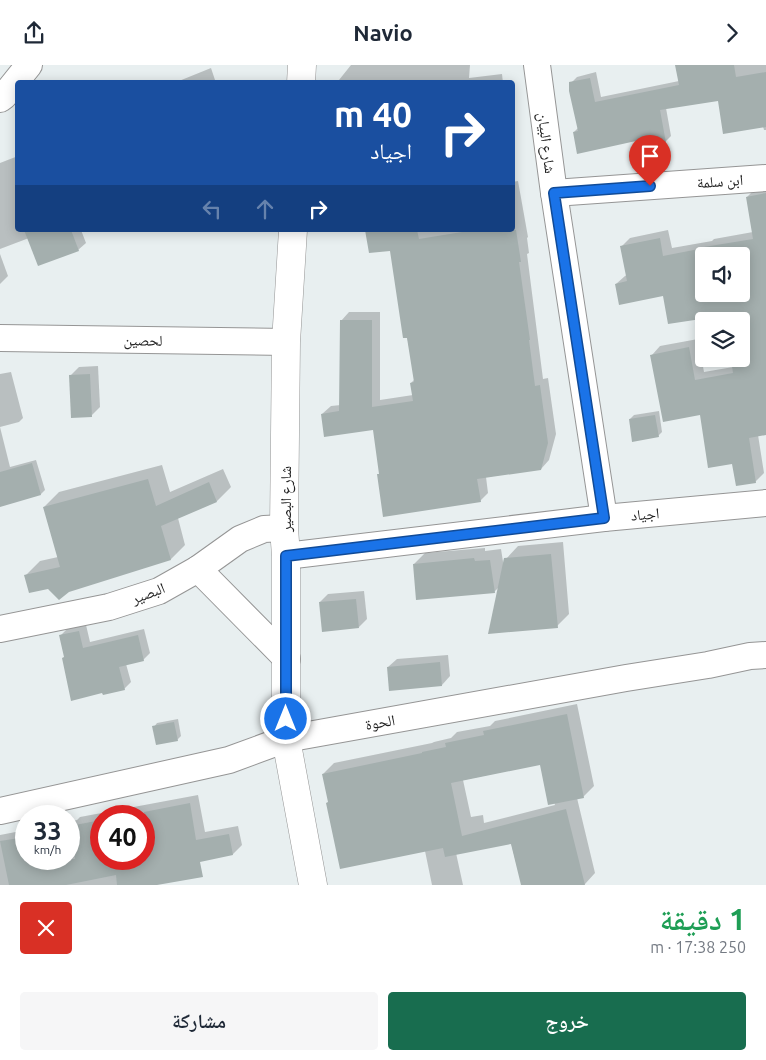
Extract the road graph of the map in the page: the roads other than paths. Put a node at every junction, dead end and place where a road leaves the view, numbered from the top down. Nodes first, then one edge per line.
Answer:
1 (29, 65) edge
2 (302, 65) edge
3 (538, 65) edge
4 (17, 80) edge
5 (301, 80) edge
6 (15, 82) edge
7 (0, 99) edge
8 (766, 178) edge
9 (554, 193) junction
10 (293, 232) edge
11 (0, 339) edge
12 (286, 342) junction
13 (766, 503) edge
14 (604, 518) junction
15 (284, 527) junction
16 (286, 556) junction
17 (198, 569) junction
18 (0, 629) edge
19 (766, 655) edge
20 (287, 659) junction
21 (286, 739) junction
22 (0, 811) edge
23 (313, 885) edge

1 - 4 street
2 - 5 street
3 - 9 street, شارع البيان
6 - 7 street
8 - 9 street, ابن سلمة
9 - 14 street, شارع البيان
10 - 12 street, شارع البصير
11 - 12 street, لحصين
12 - 15 street, شارع البصير
13 - 14 street, اجياد
14 - 16 street, اجياد
15 - 16 street, شارع البصير
15 - 17 street, البصير
16 - 20 street, شارع البصير
17 - 18 street, البصير
17 - 20 street
19 - 21 street, الحوة
20 - 21 street, شارع البصير
21 - 22 street, الحوة
21 - 23 street, شارع البصير

